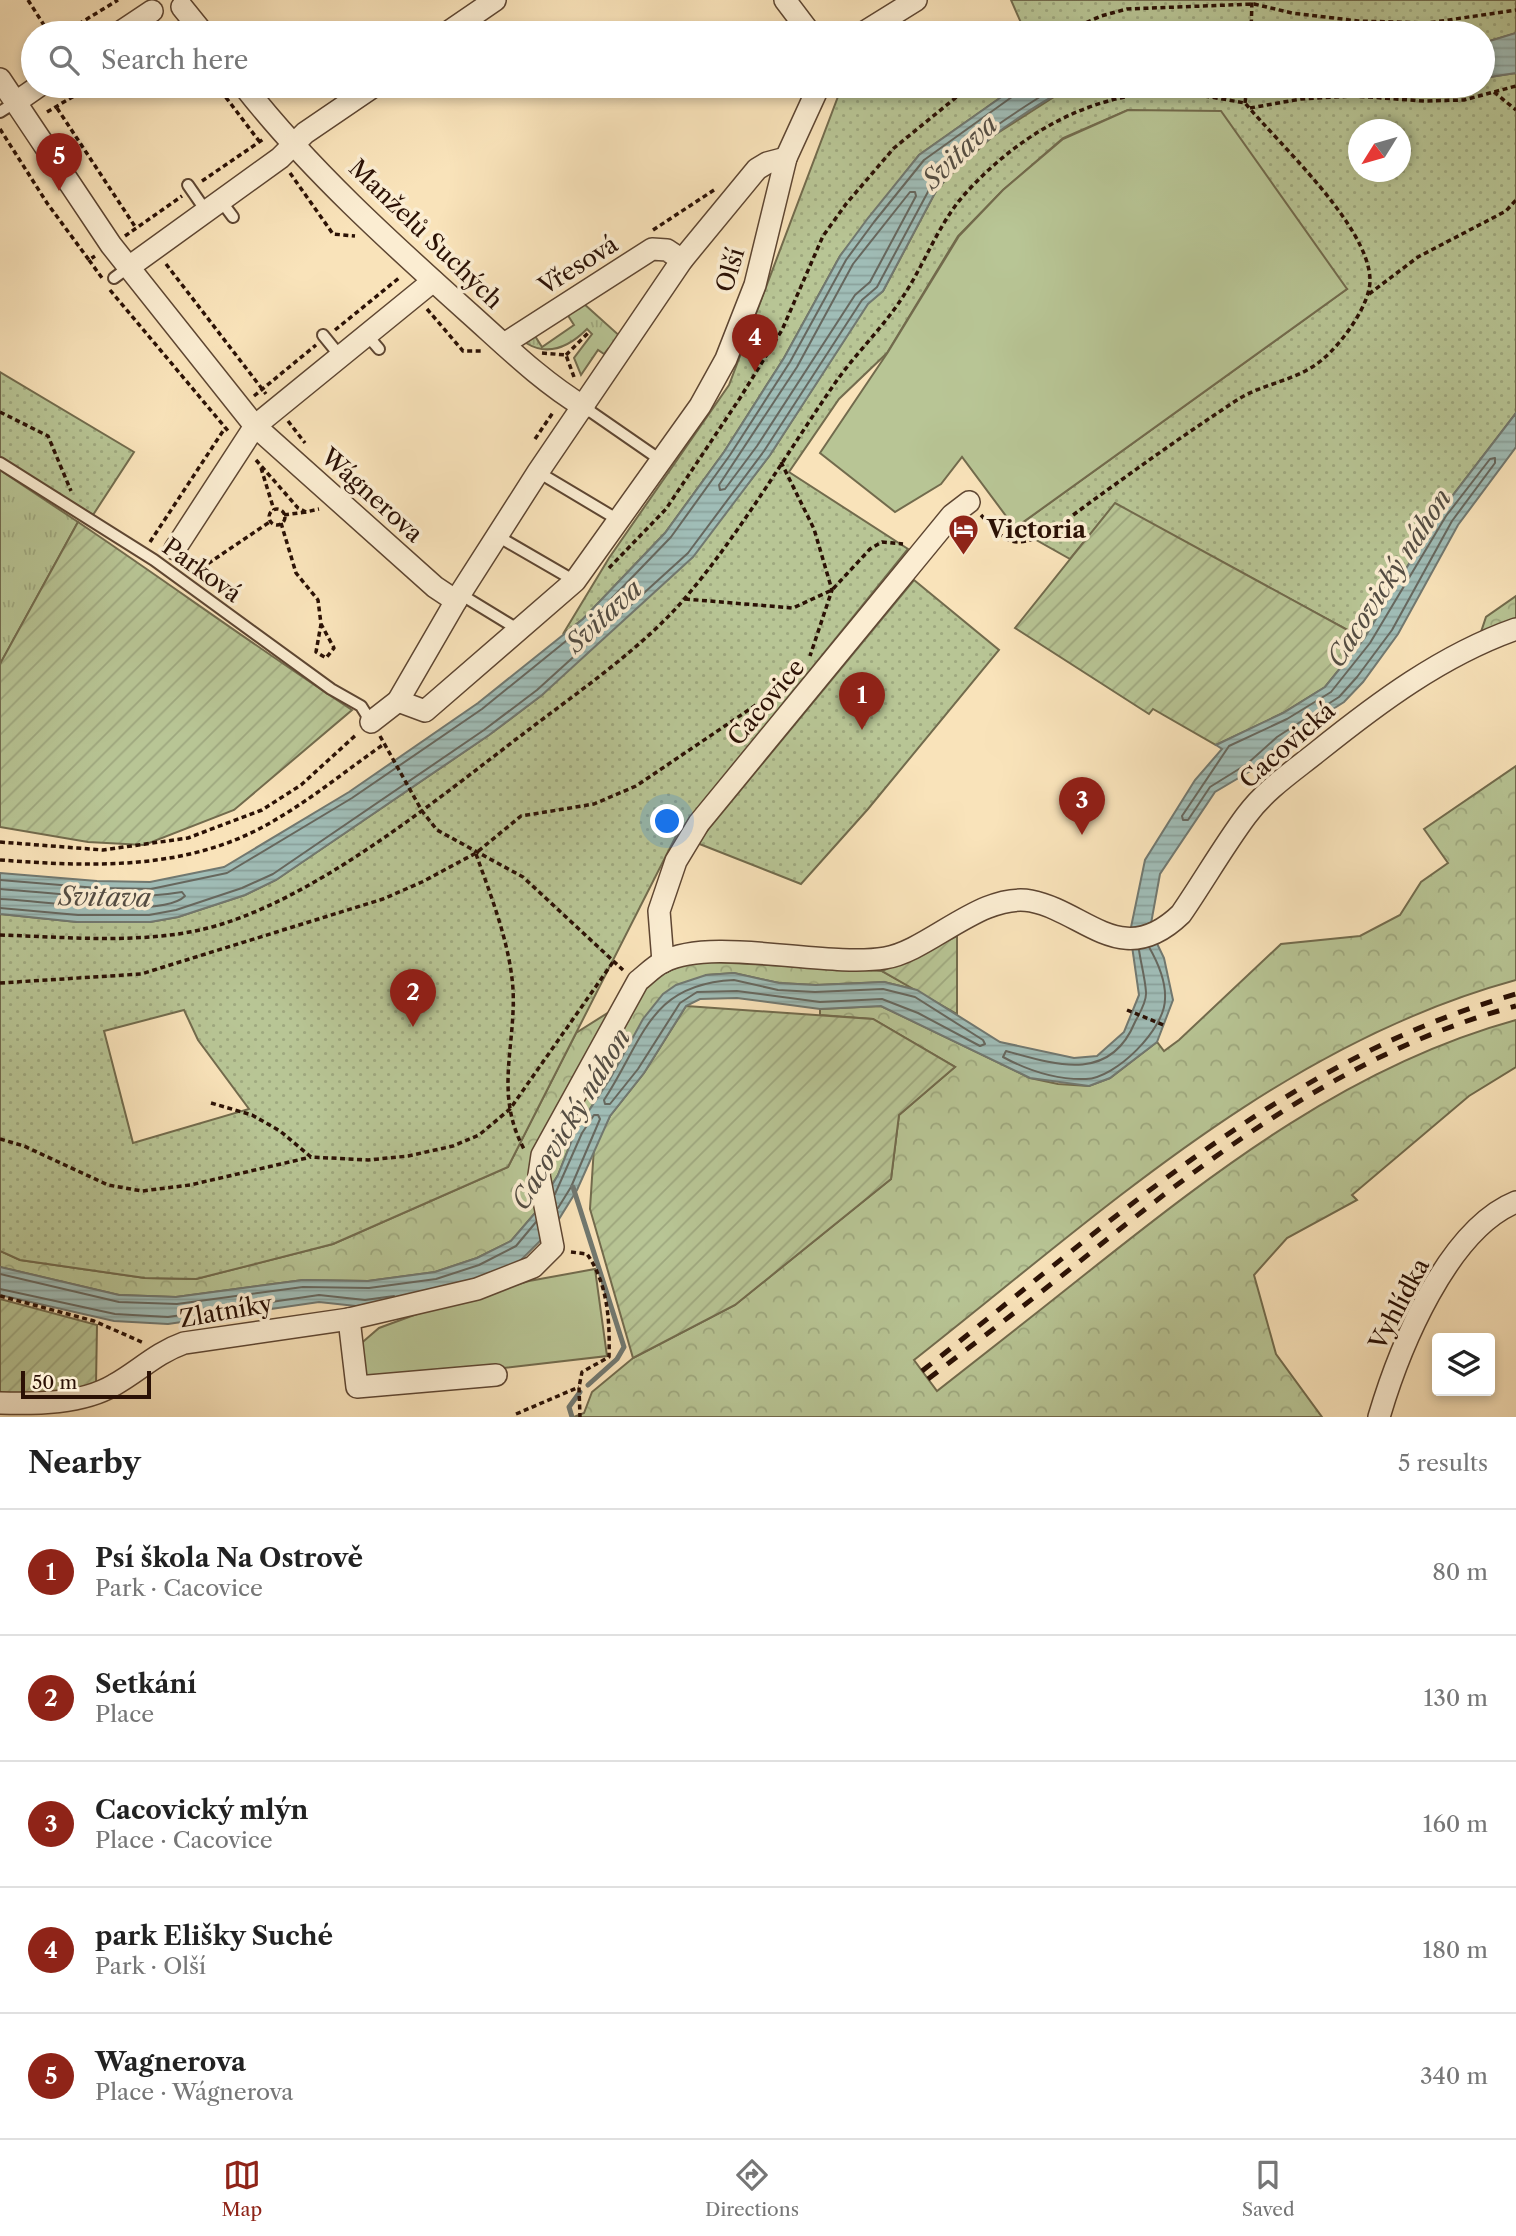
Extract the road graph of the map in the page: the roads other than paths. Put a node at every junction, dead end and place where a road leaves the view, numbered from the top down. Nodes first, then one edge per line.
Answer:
1 (495, 0) edge
2 (785, 0) edge
3 (916, 0) edge
4 (152, 11) dead end
5 (137, 21) edge
6 (464, 21) edge
7 (801, 21) edge
8 (882, 21) edge
9 (0, 79) edge
10 (253, 98) edge
11 (356, 98) edge
12 (814, 98) edge
13 (8, 107) edge
14 (294, 145) junction
15 (786, 158) junction
16 (189, 187) road end
17 (220, 210) junction
18 (682, 260) junction
19 (121, 272) junction
20 (433, 281) junction
21 (323, 335) dead end
22 (504, 344) junction
23 (340, 356) junction
24 (584, 407) junction
25 (255, 426) junction
26 (662, 461) junction
27 (0, 463) edge
28 (538, 472) junction
29 (969, 502) road end
30 (620, 521) junction
31 (499, 537) junction
32 (175, 548) dead end
33 (575, 581) junction
34 (458, 598) junction
35 (1516, 629) edge
36 (519, 630) junction
37 (398, 701) junction
38 (371, 722) joint
39 (663, 962) junction
40 (1516, 1202) edge
41 (349, 1319) junction
42 (496, 1375) dead end
43 (0, 1404) edge
44 (1379, 1417) edge

1 - 6 street
2 - 7 street
3 - 8 street
4 - 5 street
9 - 13 street, Wágnerova
10 - 14 street, Manželů Suchých
11 - 14 street
12 - 15 street, Olší
13 - 19 street, Wágnerova
14 - 17 street
14 - 20 street, Manželů Suchých
15 - 18 street, Olší
15 - 26 street, Olší
16 - 17 lane
17 - 19 street
18 - 22 street, Vřesová
18 - 24 street, Olší
19 - 25 street, Wágnerova
20 - 22 street, Manželů Suchých
20 - 23 street
21 - 23 lane
22 - 24 street, Manželů Suchých
23 - 25 street
24 - 26 lane
24 - 28 street, Olší
25 - 32 street
25 - 34 street, Wágnerova
26 - 30 street, Olší
27 - 38 lane, Parková
28 - 30 lane
28 - 31 street, Olší
29 - 39 street, Cacovice
30 - 33 street, Olší
31 - 33 lane
31 - 34 street, Olší
33 - 36 street, Olší
34 - 36 lane
34 - 37 street, Olší
35 - 39 street, Cacovická
36 - 37 street, Olší
37 - 38 street, Olší
39 - 41 street, Zlatníky
40 - 44 street, Vyhlídka
41 - 42 street
41 - 43 street, Zlatníky

